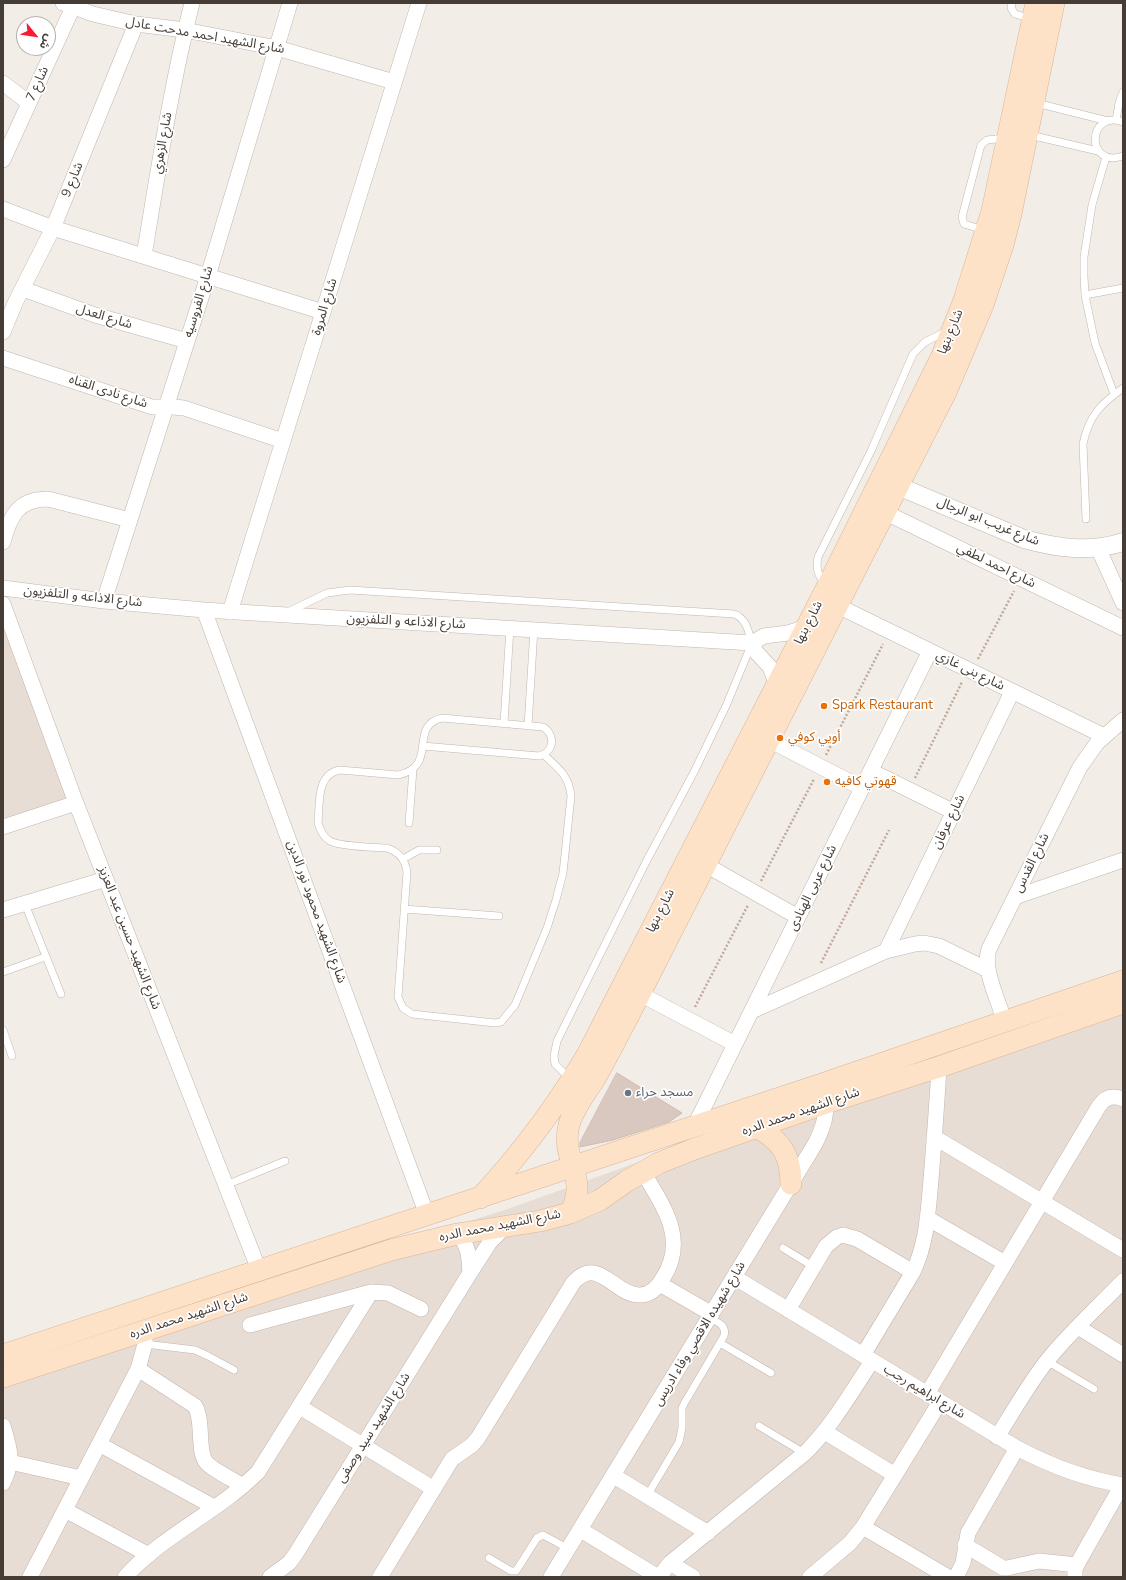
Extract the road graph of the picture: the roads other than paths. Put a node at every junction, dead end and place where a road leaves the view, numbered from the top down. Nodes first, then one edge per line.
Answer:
1 (192, 3) edge
2 (290, 3) edge
3 (419, 3) edge
4 (1012, 3) edge
5 (1054, 3) edge
6 (68, 5) edge
7 (1034, 11) edge
8 (136, 24) junction
9 (185, 30) junction
10 (277, 48) junction
11 (394, 82) junction
12 (3, 84) edge
13 (1123, 92) edge
14 (1033, 102) junction
15 (29, 103) junction
16 (1108, 121) junction
17 (1120, 121) edge
18 (1028, 135) junction
19 (1007, 138) junction
20 (1098, 151) junction
21 (1123, 156) edge
22 (1106, 157) junction
23 (3, 160) edge
24 (3, 208) edge
25 (53, 228) junction
26 (986, 231) junction
27 (144, 256) junction
28 (208, 276) junction
29 (1123, 288) edge
30 (23, 289) junction
31 (1085, 295) junction
32 (323, 312) junction
33 (953, 329) junction
34 (3, 332) edge
35 (187, 341) junction
36 (3, 358) edge
37 (1123, 388) edge
38 (1114, 394) junction
39 (166, 407) junction
40 (283, 441) junction
41 (890, 482) junction
42 (877, 508) junction
43 (1086, 519) dead end
44 (130, 520) junction
45 (3, 542) edge
46 (1123, 542) edge
47 (1098, 548) junction
48 (828, 585) junction
49 (3, 588) edge
50 (104, 601) junction
51 (1123, 603) edge
52 (3, 604) edge
53 (838, 606) junction
54 (204, 610) junction
55 (230, 612) junction
56 (283, 615) junction
57 (807, 627) junction
58 (510, 628) junction
59 (1123, 628) edge
60 (534, 629) junction
61 (752, 643) junction
62 (930, 651) junction
63 (777, 685) junction
64 (1012, 692) junction
65 (1123, 720) edge
66 (504, 723) junction
67 (528, 726) junction
68 (1104, 736) junction
69 (769, 740) junction
70 (423, 746) junction
71 (544, 755) junction
72 (413, 769) junction
73 (871, 771) junction
74 (862, 788) junction
75 (76, 803) junction
76 (954, 812) junction
77 (409, 823) dead end
78 (3, 827) edge
79 (437, 850) dead end
80 (403, 859) junction
81 (1123, 860) edge
82 (706, 865) junction
83 (106, 879) junction
84 (1015, 897) junction
85 (25, 904) junction
86 (404, 909) junction
87 (3, 910) edge
88 (499, 916) dead end
89 (798, 917) junction
90 (886, 951) junction
91 (45, 957) junction
92 (988, 970) junction
93 (3, 972) edge
94 (1123, 981) edge
95 (61, 994) dead end
96 (640, 994) junction
97 (1123, 1003) edge
98 (752, 1011) junction
99 (1005, 1022) junction
100 (3, 1030) edge
101 (736, 1044) junction
102 (12, 1056) dead end
103 (939, 1067) junction
104 (572, 1081) junction
105 (824, 1093) junction
106 (1123, 1099) edge
107 (695, 1125) junction
108 (756, 1127) junction
109 (934, 1137) junction
110 (285, 1162) dead end
111 (573, 1167) junction
112 (643, 1172) junction
113 (791, 1184) junction
114 (226, 1185) junction
115 (480, 1198) junction
116 (1042, 1201) junction
117 (570, 1213) junction
118 (427, 1215) junction
119 (927, 1218) junction
120 (506, 1226) junction
121 (383, 1229) junction
122 (457, 1234) junction
123 (783, 1248) dead end
124 (391, 1250) junction
125 (1123, 1250) edge
126 (1005, 1263) junction
127 (814, 1267) junction
128 (259, 1270) junction
129 (913, 1272) junction
130 (470, 1273) junction
131 (734, 1277) junction
132 (1123, 1281) edge
133 (660, 1284) junction
134 (370, 1292) junction
135 (421, 1309) dead end
136 (788, 1310) junction
137 (711, 1316) junction
138 (250, 1325) dead end
139 (1078, 1327) junction
140 (145, 1337) junction
141 (720, 1343) junction
142 (3, 1355) edge
143 (1123, 1355) edge
144 (868, 1358) junction
145 (1047, 1361) junction
146 (138, 1369) junction
147 (234, 1370) dead end
148 (4, 1371) edge
149 (771, 1373) dead end
150 (1094, 1389) dead end
151 (927, 1394) junction
152 (940, 1402) junction
153 (300, 1407) junction
154 (3, 1426) edge
155 (759, 1426) dead end
156 (825, 1432) junction
157 (997, 1437) junction
158 (99, 1444) junction
159 (363, 1446) junction
160 (1017, 1448) junction
161 (804, 1454) junction
162 (10, 1462) junction
163 (895, 1475) junction
164 (614, 1476) junction
165 (81, 1478) junction
166 (3, 1483) edge
167 (1122, 1485) edge
168 (243, 1486) junction
169 (434, 1489) junction
170 (647, 1496) junction
171 (214, 1507) junction
172 (65, 1510) junction
173 (863, 1527) junction
174 (581, 1530) junction
175 (708, 1533) junction
176 (965, 1545) junction
177 (569, 1550) junction
178 (149, 1555) junction
179 (489, 1558) dead end
180 (289, 1563) junction
181 (670, 1563) junction
182 (1076, 1571) edge
183 (30, 1577) edge
184 (125, 1577) edge
185 (270, 1577) edge
186 (280, 1577) edge
187 (380, 1577) edge
188 (552, 1577) edge
189 (658, 1577) edge
190 (693, 1577) edge
191 (810, 1577) edge
192 (948, 1577) edge
193 (956, 1577) edge

1 - 9 street, شارع الزهري
2 - 10 street, شارع الفروسيه
3 - 11 street, شارع المروة
4 - 7 lane
5 - 14 main road, شارع بنها
6 - 8 street, شارع الشهيد احمد مدحت عادل
6 - 15 street, شارع 7
7 - 19 main road, شارع بنها
8 - 9 street, شارع الشهيد احمد مدحت عادل
8 - 25 street, شارع 9
9 - 10 street, شارع الشهيد احمد مدحت عادل
9 - 27 street, شارع الزهري
10 - 11 street, شارع الشهيد احمد مدحت عادل
10 - 28 street, شارع الفروسيه
11 - 32 street, شارع المروة
12 - 15 street
13 - 17 lane
14 - 16 lane
14 - 18 main road, شارع بنها
15 - 23 street, شارع 7
16 - 17 lane
16 - 20 lane
18 - 20 lane
18 - 41 main road, شارع بنها
19 - 26 main road, شارع بنها
19 - 26 lane
20 - 22 lane
21 - 22 lane
22 - 31 lane
24 - 25 street
25 - 27 street
25 - 30 street, شارع 9
26 - 33 main road, شارع بنها
27 - 28 street
28 - 32 street
28 - 35 street, شارع الفروسيه
29 - 31 lane
30 - 34 street, شارع 9
30 - 35 street, شارع العدل
31 - 38 lane
32 - 40 street, شارع المروة
33 - 41 main road, شارع بنها
33 - 48 lane
35 - 39 street, شارع الفروسيه
36 - 39 street, شارع نادى القناه
37 - 38 lane
38 - 43 lane
39 - 40 street, شارع نادى القناه
39 - 44 street, شارع الفروسيه
40 - 55 street, شارع المروة
41 - 42 main road, شارع بنها
41 - 47 street, شارع غريب ابو الرجال
42 - 48 main road, شارع بنها
42 - 53 main road, شارع بنها
42 - 59 street, شارع احمد لطفي
44 - 45 street
44 - 50 street, شارع الفروسيه
46 - 47 street, شارع غريب ابو الرجال
47 - 51 street
48 - 57 main road, شارع بنها
49 - 50 street, شارع الاذاعه و التلفزيون
50 - 54 street, شارع الاذاعه و التلفزيون
52 - 75 street, شارع الشهيد حسين عبد العزيز
53 - 62 street, شارع بنى غازي
53 - 69 main road, شارع بنها
54 - 55 street, شارع الاذاعه و التلفزيون
54 - 118 street, شارع الشهيد محمود نور الدين
55 - 56 street, شارع الاذاعه و التلفزيون
56 - 58 street, شارع الاذاعه و التلفزيون
56 - 61 lane
57 - 61 street, شارع الاذاعه و التلفزيون
57 - 63 main road, شارع بنها
58 - 60 street, شارع الاذاعه و التلفزيون
58 - 66 lane
60 - 61 street, شارع الاذاعه و التلفزيون
60 - 67 lane
61 - 63 street
61 - 104 lane
62 - 64 street, شارع بنى غازي
62 - 73 street, شارع عربى الهنادى
63 - 104 main road, شارع بنها
64 - 68 street, شارع بنى غازي
64 - 76 street, شارع عرفان
65 - 68 street, شارع القدس
66 - 67 lane
66 - 70 lane
67 - 71 lane
68 - 84 street, شارع القدس
69 - 74 street
69 - 82 main road, شارع بنها
70 - 71 lane
70 - 72 lane
71 - 86 lane
72 - 77 lane
72 - 80 lane
73 - 74 street, شارع عربى الهنادى
73 - 76 street
74 - 89 street, شارع عربى الهنادى
75 - 78 street
75 - 83 street, شارع الشهيد حسين عبد العزيز
76 - 90 street, شارع عرفان
79 - 80 lane
80 - 86 lane
81 - 84 street
82 - 89 street
82 - 96 main road, شارع بنها
83 - 85 street
83 - 114 street, شارع الشهيد حسين عبد العزيز
84 - 92 street, شارع القدس
85 - 87 street
85 - 91 lane
86 - 88 lane
89 - 98 street, شارع عربى الهنادى
90 - 92 street
90 - 98 street
91 - 93 lane
91 - 95 lane
92 - 99 street, شارع القدس
94 - 99 main road, شارع الشهيد محمد الدره
96 - 101 street
96 - 111 main road, شارع بنها
97 - 103 main road, شارع الشهيد محمد الدره
98 - 101 street, شارع عربى الهنادى
99 - 105 main road, شارع الشهيد محمد الدره
100 - 102 lane
101 - 107 street, شارع عربى الهنادى
103 - 105 main road, شارع الشهيد محمد الدره
103 - 109 street
104 - 115 main road, شارع بنها
105 - 107 main road, شارع الشهيد محمد الدره
105 - 108 main road, شارع الشهيد محمد الدره
105 - 113 street, شارع شهيده الاقصي وفاء ادريس
106 - 116 street
107 - 111 main road, شارع الشهيد محمد الدره
108 - 112 main road, شارع الشهيد محمد الدره
108 - 113 main road
109 - 116 street
109 - 119 street
110 - 114 lane
111 - 115 main road, شارع الشهيد محمد الدره
111 - 117 main road, شارع بنها
112 - 117 main road, شارع الشهيد محمد الدره
112 - 133 street
113 - 131 street, شارع شهيده الاقصي وفاء ادريس
114 - 128 street, شارع الشهيد حسين عبد العزيز
115 - 118 main road, شارع الشهيد محمد الدره
116 - 125 street
116 - 126 street
117 - 120 main road, شارع الشهيد محمد الدره
118 - 121 main road, شارع الشهيد محمد الدره
119 - 126 street
119 - 129 street
120 - 122 main road, شارع الشهيد محمد الدره
120 - 130 street, شارع الشهيد سيد وصفى
121 - 124 main road
121 - 128 main road, شارع الشهيد محمد الدره
122 - 124 main road, شارع الشهيد محمد الدره
122 - 130 street
123 - 127 lane
124 - 140 main road, شارع الشهيد محمد الدره
126 - 151 street
127 - 129 street
127 - 136 street
128 - 142 main road, شارع الشهيد محمد الدره
129 - 144 street
130 - 159 street, شارع الشهيد سيد وصفى
131 - 136 street, شارع ابراهيم رجب
131 - 137 street, شارع شهيده الاقصي وفاء ادريس
132 - 139 street
133 - 137 street
133 - 169 street
134 - 135 street
134 - 138 street
134 - 153 street
136 - 144 street, شارع ابراهيم رجب
137 - 141 lane
137 - 164 street, شارع شهيده الاقصي وفاء ادريس
139 - 143 street
139 - 145 street
140 - 146 street
140 - 147 lane
140 - 148 main road, شارع الشهيد محمد الدره
141 - 149 lane
141 - 170 lane
144 - 151 street, شارع ابراهيم رجب
144 - 156 street
145 - 150 lane
145 - 157 street
146 - 158 street
146 - 168 street
151 - 152 street, شارع ابراهيم رجب
152 - 157 street, شارع ابراهيم رجب
152 - 163 street
153 - 159 street
153 - 168 street
154 - 162 street
155 - 161 lane
156 - 161 street
156 - 163 street
157 - 160 street, شارع ابراهيم رجب
158 - 165 street
158 - 171 street
159 - 169 street
159 - 180 street, شارع الشهيد سيد وصفى
160 - 167 street, شارع ابراهيم رجب
160 - 176 street
161 - 175 street
162 - 165 street
162 - 166 street
163 - 173 street
164 - 170 street
164 - 174 street, شارع شهيده الاقصي وفاء ادريس
165 - 172 street
167 - 182 street
168 - 171 street
169 - 187 street
170 - 175 street
171 - 178 street
172 - 178 street
172 - 183 street
173 - 191 street
173 - 192 street
174 - 177 street, شارع شهيده الاقصي وفاء ادريس
174 - 189 street
175 - 181 street
176 - 182 street
176 - 193 street
177 - 179 lane
177 - 188 street, شارع شهيده الاقصي وفاء ادريس
178 - 184 street
180 - 185 street, شارع الشهيد سيد وصفى
180 - 186 lane
181 - 189 street
181 - 190 street

